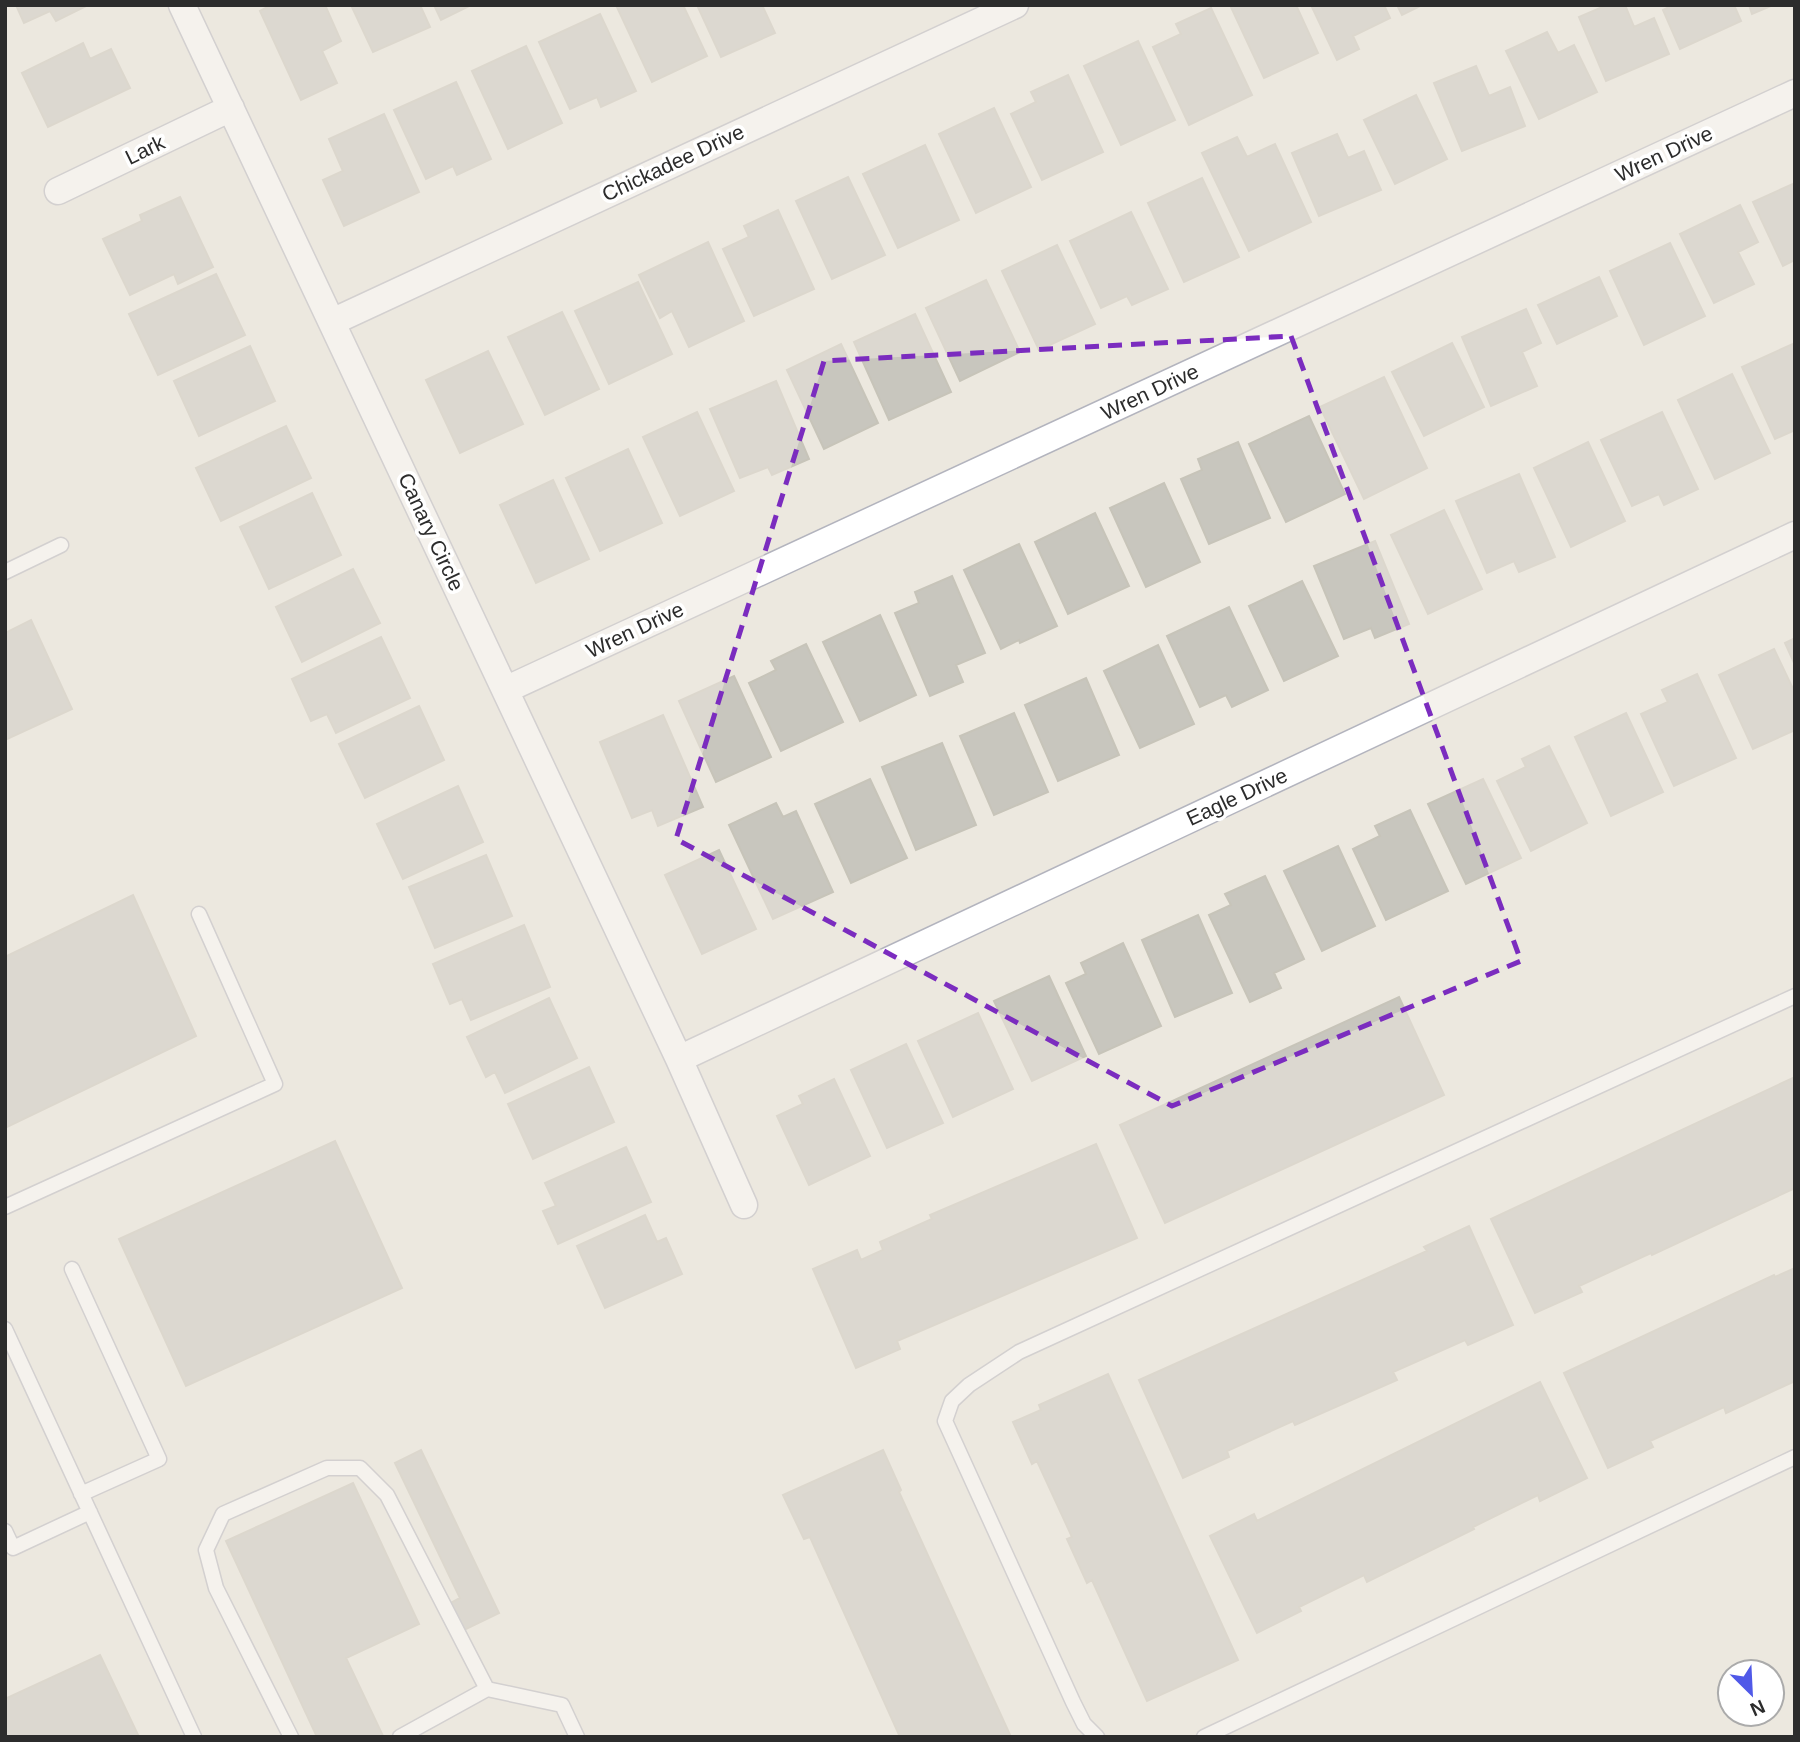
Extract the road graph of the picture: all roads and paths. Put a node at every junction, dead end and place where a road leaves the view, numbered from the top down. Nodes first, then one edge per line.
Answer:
1 (182, 5) edge
2 (1015, 5) edge
3 (1795, 93) edge
4 (231, 108) junction
5 (58, 191) dead end
6 (331, 322) junction
7 (1795, 535) edge
8 (61, 545) dead end
9 (5, 572) edge
10 (505, 690) junction
11 (199, 914) dead end
12 (1795, 996) edge
13 (679, 1059) junction
14 (744, 1205) dead end
15 (5, 1207) edge
16 (72, 1269) dead end
17 (5, 1329) edge
18 (1795, 1457) edge
19 (81, 1494) junction
20 (90, 1512) junction
21 (5, 1531) edge
22 (487, 1689) junction
23 (194, 1737) edge
24 (291, 1737) edge
25 (400, 1737) edge
26 (577, 1737) edge
27 (1097, 1737) edge
28 (1204, 1737) edge

1 - 4 street, Canary Circle
2 - 6 street, Chickadee Drive
3 - 10 street, Wren Drive
4 - 5 street, Lark
4 - 6 street, Canary Circle
6 - 10 street, Canary Circle
7 - 13 street, Eagle Drive
8 - 9 lane
10 - 13 street, Canary Circle
11 - 15 lane
12 - 27 lane
13 - 14 street, Canary Circle
16 - 19 lane
17 - 19 lane
18 - 28 lane
19 - 20 lane
20 - 21 lane
20 - 23 lane
22 - 24 lane
22 - 25 lane
22 - 26 lane

